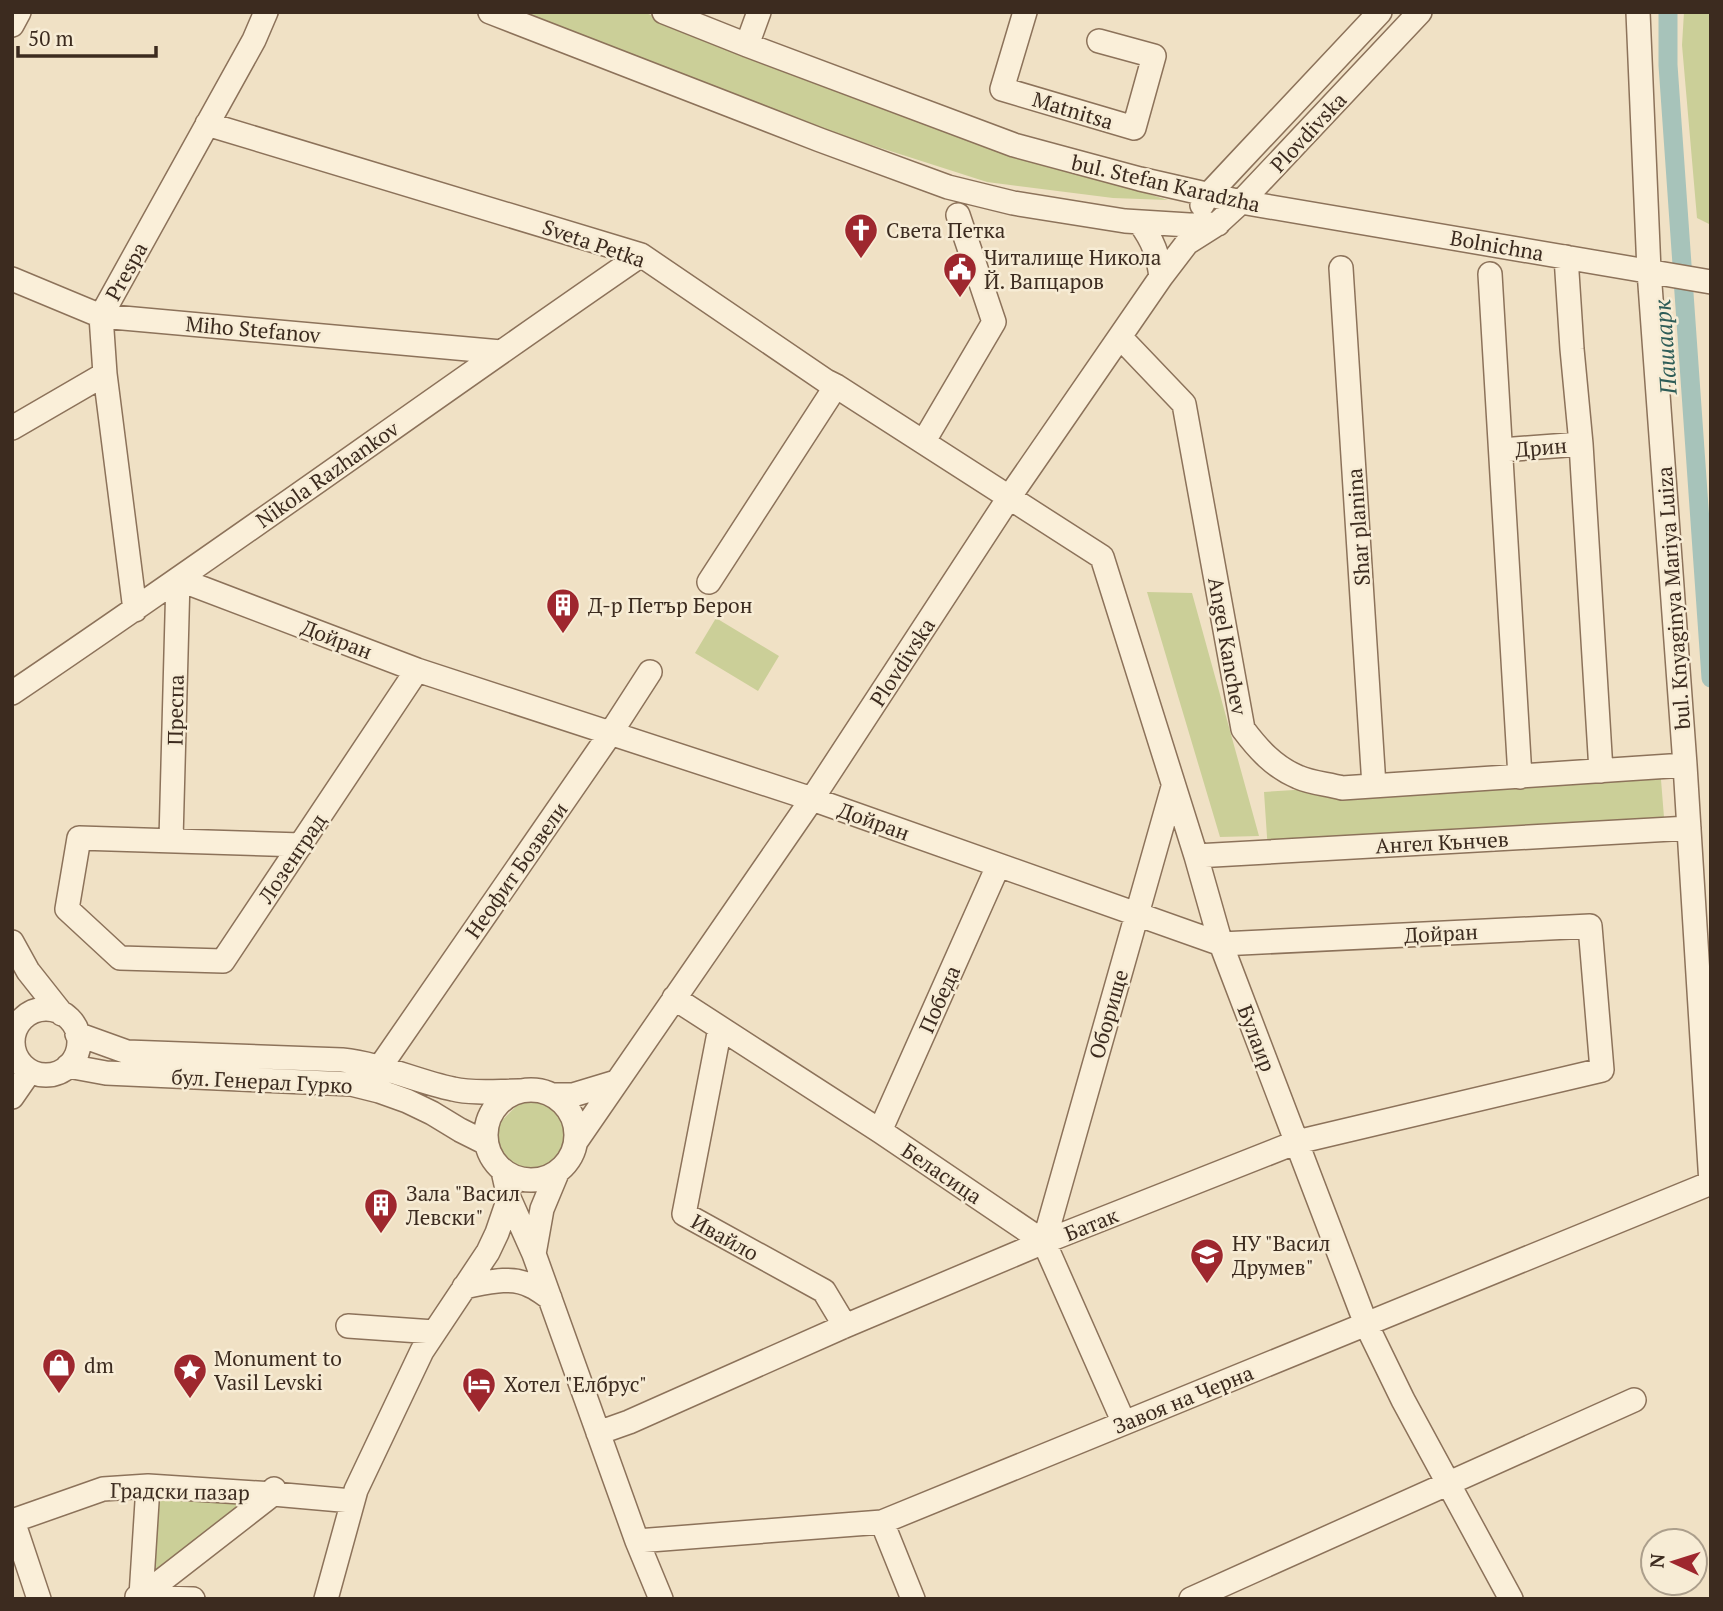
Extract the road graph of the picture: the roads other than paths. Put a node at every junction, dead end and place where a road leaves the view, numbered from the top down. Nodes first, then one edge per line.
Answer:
1 (19, 12) edge
2 (266, 12) edge
3 (490, 12) edge
4 (664, 12) edge
5 (759, 12) edge
6 (1026, 12) edge
7 (1380, 12) edge
8 (1420, 12) edge
9 (1638, 12) edge
10 (12, 25) edge
11 (1099, 41) dead end
12 (747, 45) junction
13 (208, 124) junction
14 (1208, 195) junction
15 (1241, 202) junction
16 (1283, 209) junction
17 (958, 215) dead end
18 (1140, 223) junction
19 (1217, 224) junction
20 (1188, 234) junction
21 (641, 255) junction
22 (1566, 257) junction
23 (1341, 268) dead end
24 (1649, 271) junction
25 (1490, 274) dead end
26 (1161, 277) junction
27 (12, 279) edge
28 (1711, 282) edge
29 (102, 316) junction
30 (1121, 337) junction
31 (501, 352) junction
32 (105, 374) junction
33 (836, 386) junction
34 (12, 428) edge
35 (924, 441) junction
36 (1581, 444) junction
37 (1501, 450) junction
38 (1010, 496) junction
39 (178, 579) junction
40 (709, 582) dead end
41 (135, 610) junction
42 (418, 670) junction
43 (650, 672) dead end
44 (12, 693) edge
45 (611, 734) junction
46 (1685, 765) junction
47 (1601, 771) junction
48 (1520, 777) junction
49 (1374, 786) junction
50 (1174, 787) junction
51 (812, 799) junction
52 (1689, 828) junction
53 (171, 840) junction
54 (301, 845) junction
55 (1196, 856) junction
56 (998, 866) junction
57 (1136, 915) junction
58 (12, 942) edge
59 (1221, 944) junction
60 (28, 971) junction
61 (674, 998) junction
62 (62, 1014) junction
63 (18, 1024) edge
64 (720, 1028) junction
65 (77, 1034) junction
66 (20, 1061) edge
67 (68, 1066) junction
68 (380, 1067) junction
69 (1602, 1070) joint
70 (617, 1082) junction
71 (519, 1091) junction
72 (552, 1095) junction
73 (12, 1097) edge
74 (880, 1131) junction
75 (576, 1140) junction
76 (1297, 1142) junction
77 (486, 1143) junction
78 (503, 1171) junction
79 (556, 1173) junction
80 (1711, 1183) edge
81 (509, 1198) junction
82 (1044, 1242) junction
83 (534, 1254) junction
84 (464, 1287) junction
85 (550, 1298) junction
86 (1366, 1324) junction
87 (348, 1326) dead end
88 (845, 1326) junction
89 (434, 1332) junction
90 (1634, 1400) dead end
91 (1124, 1423) junction
92 (598, 1433) junction
93 (1448, 1483) junction
94 (148, 1486) junction
95 (274, 1489) junction
96 (352, 1501) junction
97 (12, 1521) edge
98 (882, 1522) junction
99 (637, 1541) junction
100 (1222, 1592) edge
101 (134, 1598) edge
102 (39, 1599) edge
103 (193, 1599) edge
104 (326, 1599) edge
105 (661, 1599) edge
106 (913, 1599) edge
107 (1191, 1599) edge
108 (1511, 1599) edge

1 - 10 street
2 - 13 street, Prespa
3 - 18 street, bul. Stefan Karadzha
4 - 12 street, bul. Stefan Karadzha
5 - 12 street
6 - 11 street, Matnitsa
7 - 14 street, Plovdivska
8 - 15 street, Plovdivska
9 - 24 street, bul. Knyaginya Mariya Luiza
12 - 14 street, bul. Stefan Karadzha
13 - 21 street, Sveta Petka
13 - 29 street, Prespa
14 - 15 street, bul. Stefan Karadzha
14 - 20 street, Plovdivska
15 - 16 street, bul. Stefan Karadzha
15 - 19 street, Plovdivska
16 - 19 street, bul. Stefan Karadzha
16 - 22 street, Bolnichna
17 - 35 street
18 - 20 street, bul. Stefan Karadzha
18 - 26 street
19 - 20 street, bul. Stefan Karadzha
20 - 26 street, Plovdivska
21 - 31 street, Nikola Razhankov
21 - 33 street, Sveta Petka
22 - 24 street, Bolnichna
22 - 36 street
23 - 49 street, Shar planina
24 - 28 street, Bolnichna
24 - 46 street, bul. Knyaginya Mariya Luiza
25 - 37 street
26 - 30 street, Plovdivska
27 - 29 street, Miho Stefanov
29 - 31 street, Miho Stefanov
29 - 32 street, Prespa
30 - 38 street, Plovdivska
30 - 49 street, Angel Kanchev
31 - 39 street, Nikola Razhankov
32 - 34 street
32 - 41 street, Prespa
33 - 35 street, Sveta Petka
33 - 40 street
35 - 38 street, Sveta Petka
36 - 37 street, Дрин
36 - 47 street
37 - 48 street
38 - 50 street, Булаир
38 - 51 street, Plovdivska
39 - 41 street, Nikola Razhankov
39 - 42 street, Дойран
39 - 53 street, Преспа
41 - 44 street, Nikola Razhankov
42 - 45 street, Дойран
42 - 54 street, Лозенград
43 - 45 street, Неофит Бозвели
45 - 51 street, Дойран
45 - 68 street, Неофит Бозвели
46 - 47 street, Angel Kanchev
46 - 52 street, bul. Knyaginya Mariya Luiza
47 - 48 street, Angel Kanchev
48 - 49 street, Angel Kanchev
50 - 55 street, Булаир
50 - 57 street, Оборище
51 - 56 street, Дойран
51 - 61 street, Plovdivska
52 - 55 street, Ангел Кънчев
52 - 80 street, bul. Knyaginya Mariya Luiza
53 - 54 street
53 - 54 street, Лозенград
55 - 59 street, Булаир
56 - 57 street, Дойран
56 - 74 street, Победа
57 - 59 street, Дойран
57 - 82 street, Оборище
58 - 60 street
59 - 69 street, Дойран
59 - 76 street, Булаир
60 - 62 street
60 - 63 street
61 - 64 street, Беласица
61 - 70 street, Plovdivska
62 - 63 street
62 - 65 street
63 - 66 street
64 - 74 street, Беласица
64 - 88 street, Ивайло
65 - 67 street
65 - 68 street
66 - 67 street
66 - 73 street
67 - 77 street, бул. Генерал Гурко
68 - 71 street
69 - 76 street, Батак
70 - 72 street
70 - 75 street, Plovdivska
71 - 72 street
71 - 77 street
72 - 75 street
74 - 82 street, Беласица
75 - 79 street
76 - 82 street, Батак
76 - 86 street, Булаир
77 - 78 street
78 - 79 street
78 - 81 street
79 - 83 street
80 - 86 street, Завоя на Черна
81 - 83 street
81 - 84 street
82 - 88 street, Батак
82 - 91 street
83 - 85 street
84 - 85 street
84 - 89 street
85 - 92 street
86 - 91 street, Завоя на Черна
86 - 93 street, Булаир
87 - 89 street
88 - 92 street, Батак
89 - 96 street
90 - 93 street
91 - 98 street, Завоя на Черна
92 - 99 street
93 - 100 street
93 - 108 street, Булаир
94 - 95 street, Градски пазар
94 - 97 street, Градски пазар
94 - 101 street
95 - 96 street, Градски пазар
95 - 101 street
96 - 104 street
97 - 102 street
98 - 99 street, Завоя на Черна
98 - 106 street
99 - 105 street
100 - 107 street
101 - 103 street

